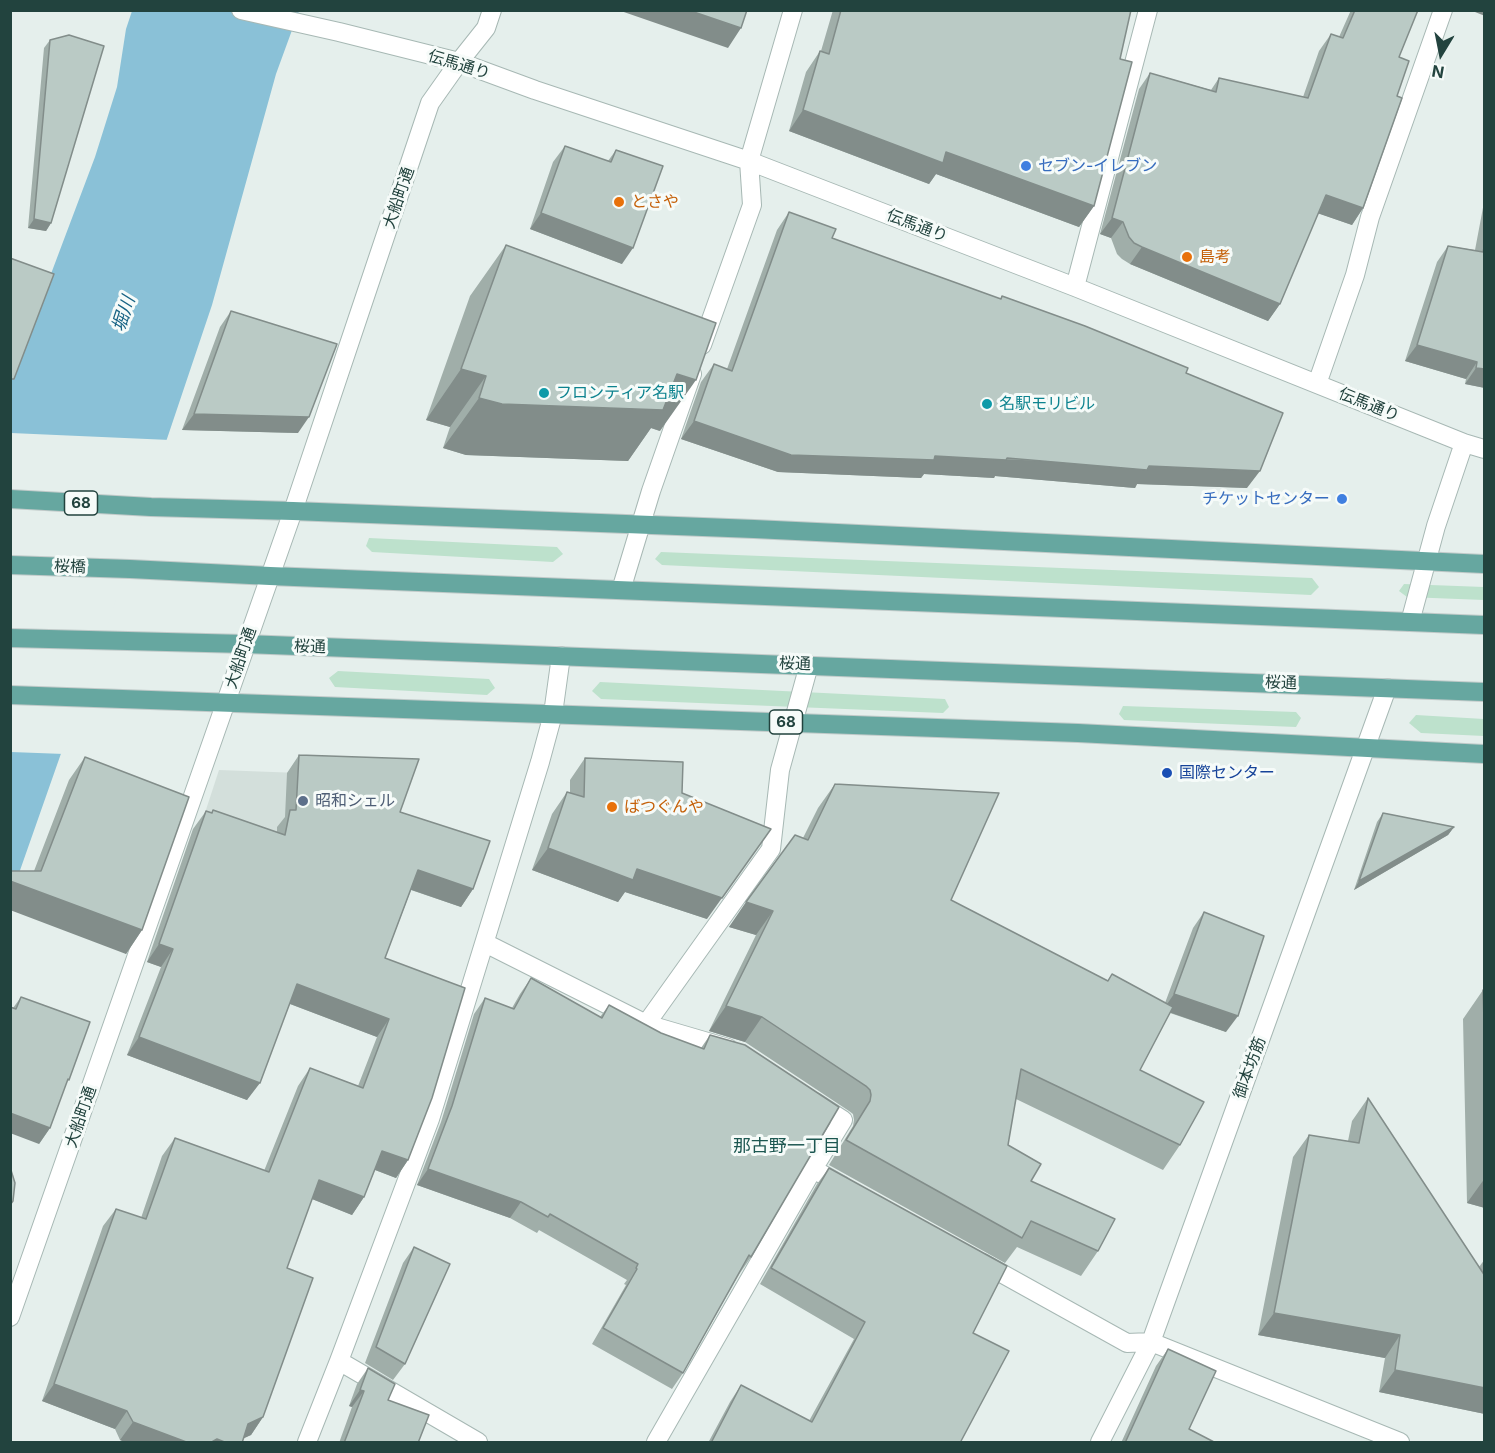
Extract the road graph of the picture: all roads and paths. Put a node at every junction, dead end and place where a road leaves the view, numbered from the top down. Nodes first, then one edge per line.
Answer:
1 (241, 10) edge
2 (492, 10) edge
3 (793, 10) edge
4 (1148, 10) edge
5 (1443, 10) edge
6 (459, 62) junction
7 (749, 161) junction
8 (1075, 287) junction
9 (1317, 384) junction
10 (1464, 443) junction
11 (1485, 449) edge
12 (10, 499) edge
13 (293, 511) junction
14 (641, 525) junction
15 (1427, 561) junction
16 (1485, 564) edge
17 (10, 565) edge
18 (270, 576) junction
19 (621, 590) junction
20 (1410, 622) junction
21 (1485, 625) edge
22 (10, 638) edge
23 (245, 644) junction
24 (561, 656) junction
25 (809, 665) junction
26 (1387, 688) junction
27 (1485, 692) edge
28 (10, 695) edge
29 (225, 703) junction
30 (553, 714) junction
31 (793, 723) junction
32 (1365, 748) junction
33 (1485, 754) edge
34 (485, 943) junction
35 (646, 1023) junction
36 (739, 1051) edge
37 (805, 1095) edge
38 (813, 1169) junction
39 (854, 1191) edge
40 (964, 1252) edge
41 (10, 1317) edge
42 (1151, 1342) junction
43 (339, 1361) junction
44 (307, 1443) edge
45 (478, 1443) edge
46 (656, 1443) edge
47 (1100, 1443) edge
48 (1400, 1443) edge

1 - 6 street, 伝馬通り
2 - 6 street, 大船町通
3 - 7 street
4 - 8 street
5 - 9 street
6 - 7 street, 伝馬通り
6 - 13 street, 大船町通
7 - 8 street, 伝馬通り
7 - 14 street
8 - 9 street, 伝馬通り
9 - 10 street, 伝馬通り
10 - 11 street, 伝馬通り
10 - 15 street
12 - 13 main road, 68
13 - 14 main road, 68
13 - 18 street, 大船町通
14 - 15 main road, 68
14 - 19 street
15 - 16 main road, 68
15 - 20 street
17 - 18 main road, 桜橋
18 - 19 main road
18 - 23 street, 大船町通
19 - 20 main road
20 - 21 main road
22 - 23 main road, 桜通
23 - 24 main road, 桜通
23 - 29 street, 大船町通
24 - 25 main road, 桜通
24 - 30 street
25 - 26 main road, 桜通
25 - 31 street
26 - 27 main road, 桜通
26 - 32 street, 御本坊筋
28 - 29 main road, 68
29 - 30 main road, 68
29 - 41 street, 大船町通
30 - 31 main road, 68
30 - 34 street
31 - 32 main road, 68
31 - 35 street
32 - 33 main road, 68
32 - 42 street, 御本坊筋
34 - 35 street
34 - 43 street
35 - 36 street
37 - 38 street
38 - 39 street
38 - 46 street
40 - 42 street
42 - 47 street, 御本坊筋
42 - 48 street
43 - 44 street
43 - 45 street

